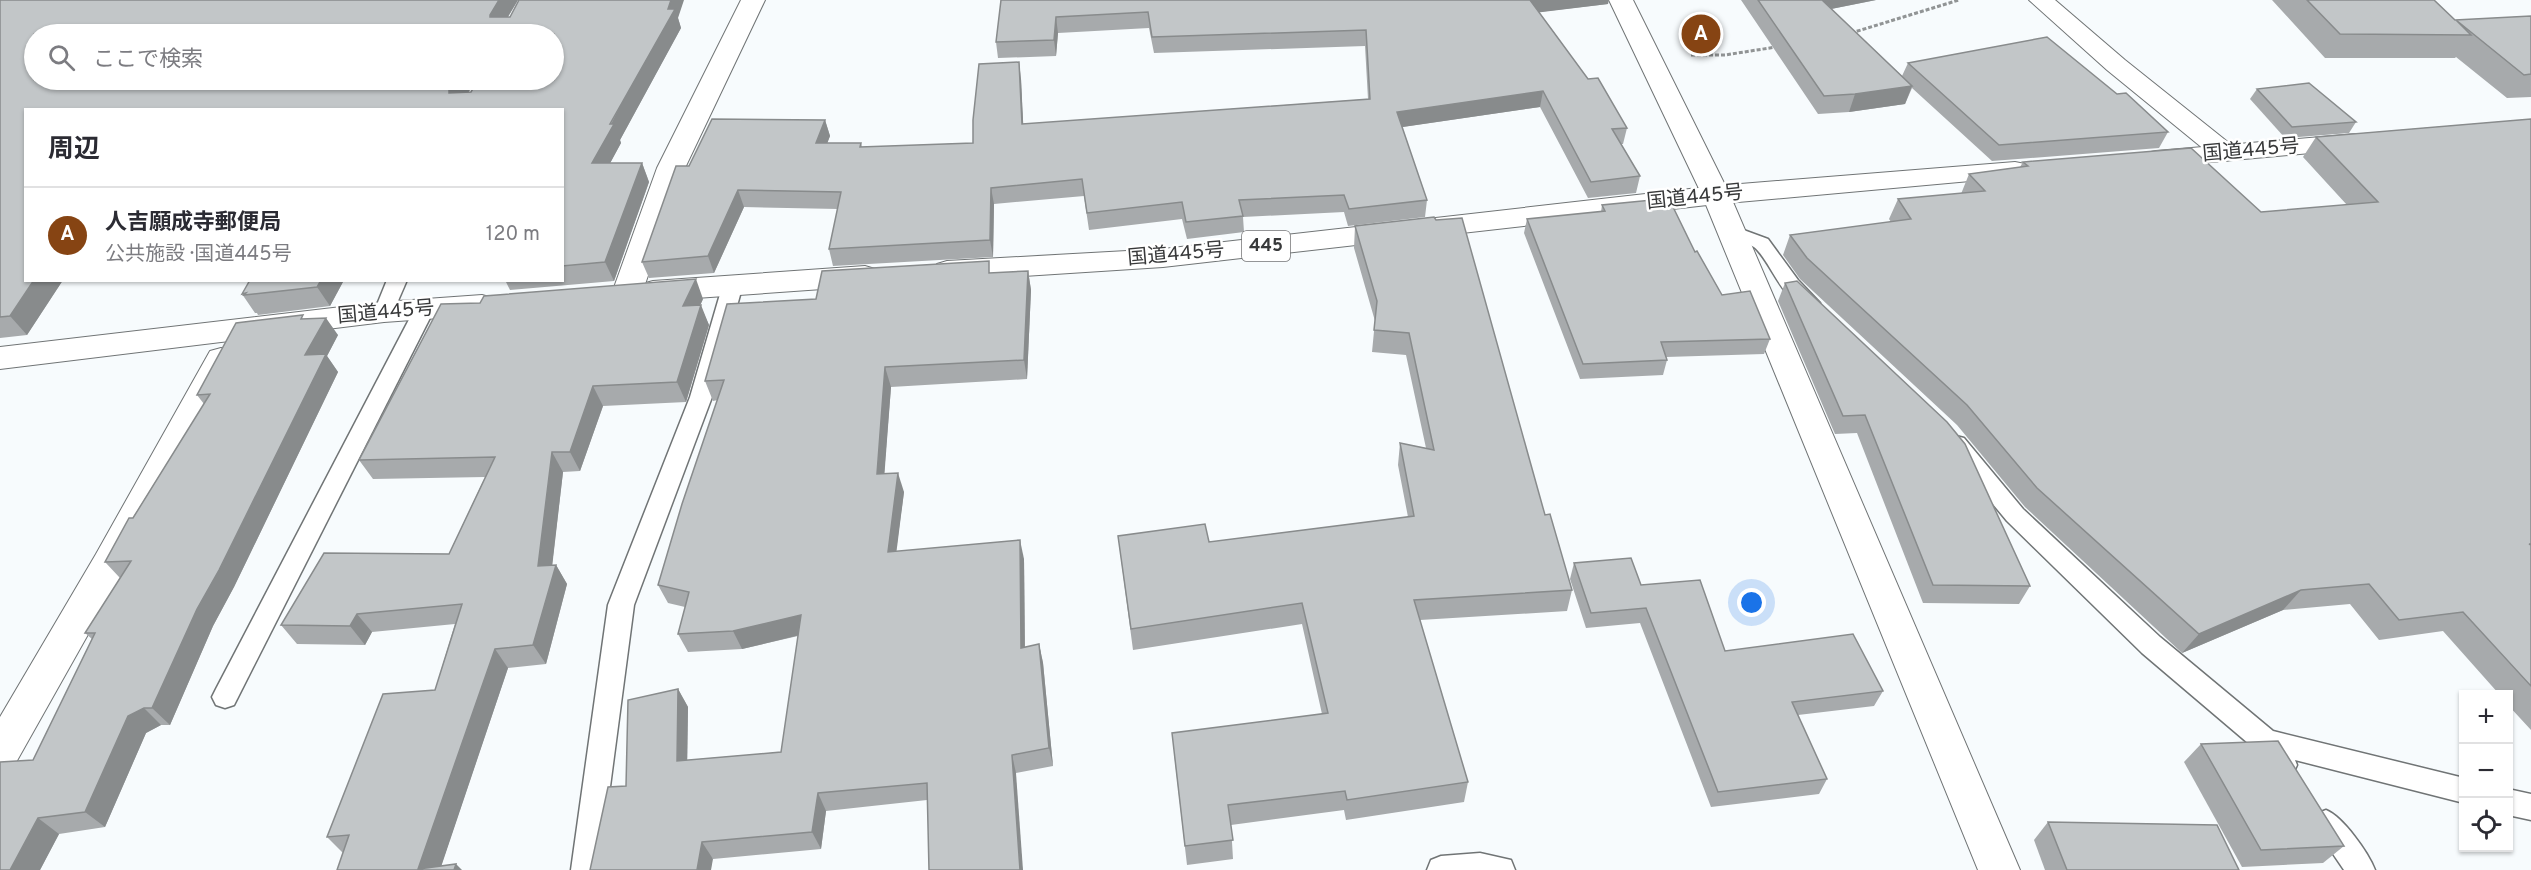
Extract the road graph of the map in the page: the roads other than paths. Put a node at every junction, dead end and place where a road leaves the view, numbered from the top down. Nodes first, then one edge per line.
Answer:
1 (753, 0) edge
2 (1621, 0) edge
3 (2041, 0) edge
4 (2378, 140) edge
5 (2225, 153) junction
6 (2131, 161) edge
7 (2036, 169) edge
8 (1716, 195) junction
9 (1730, 231) junction
10 (924, 272) edge
11 (888, 274) edge
12 (396, 282) edge
13 (733, 284) junction
14 (508, 303) edge
15 (424, 310) junction
16 (384, 312) junction
17 (1824, 318) edge
18 (238, 329) junction
19 (0, 358) edge
20 (1939, 426) edge
21 (225, 697) dead end
22 (2265, 741) junction
23 (0, 753) edge
24 (2459, 790) edge
25 (2513, 803) edge
26 (2531, 807) edge
27 (585, 870) edge
28 (1441, 870) edge
29 (1501, 870) edge
30 (1999, 870) edge
31 (2361, 870) edge

1 - 13 main road
2 - 8 main road
3 - 5 main road
4 - 5 main road, 国道445号
5 - 6 main road, 国道445号
7 - 8 main road, 国道445号 / 445
8 - 9 main road
8 - 10 main road, 国道445号 / 445
9 - 17 lane
9 - 30 main road
11 - 13 main road
12 - 16 lane
13 - 27 lane
14 - 15 main road, 国道445号
15 - 16 main road, 国道445号
15 - 21 lane
16 - 18 main road, 国道445号
18 - 19 main road, 国道445号
18 - 23 main road
20 - 22 lane
22 - 24 lane
22 - 31 lane
25 - 26 lane
28 - 29 lane

